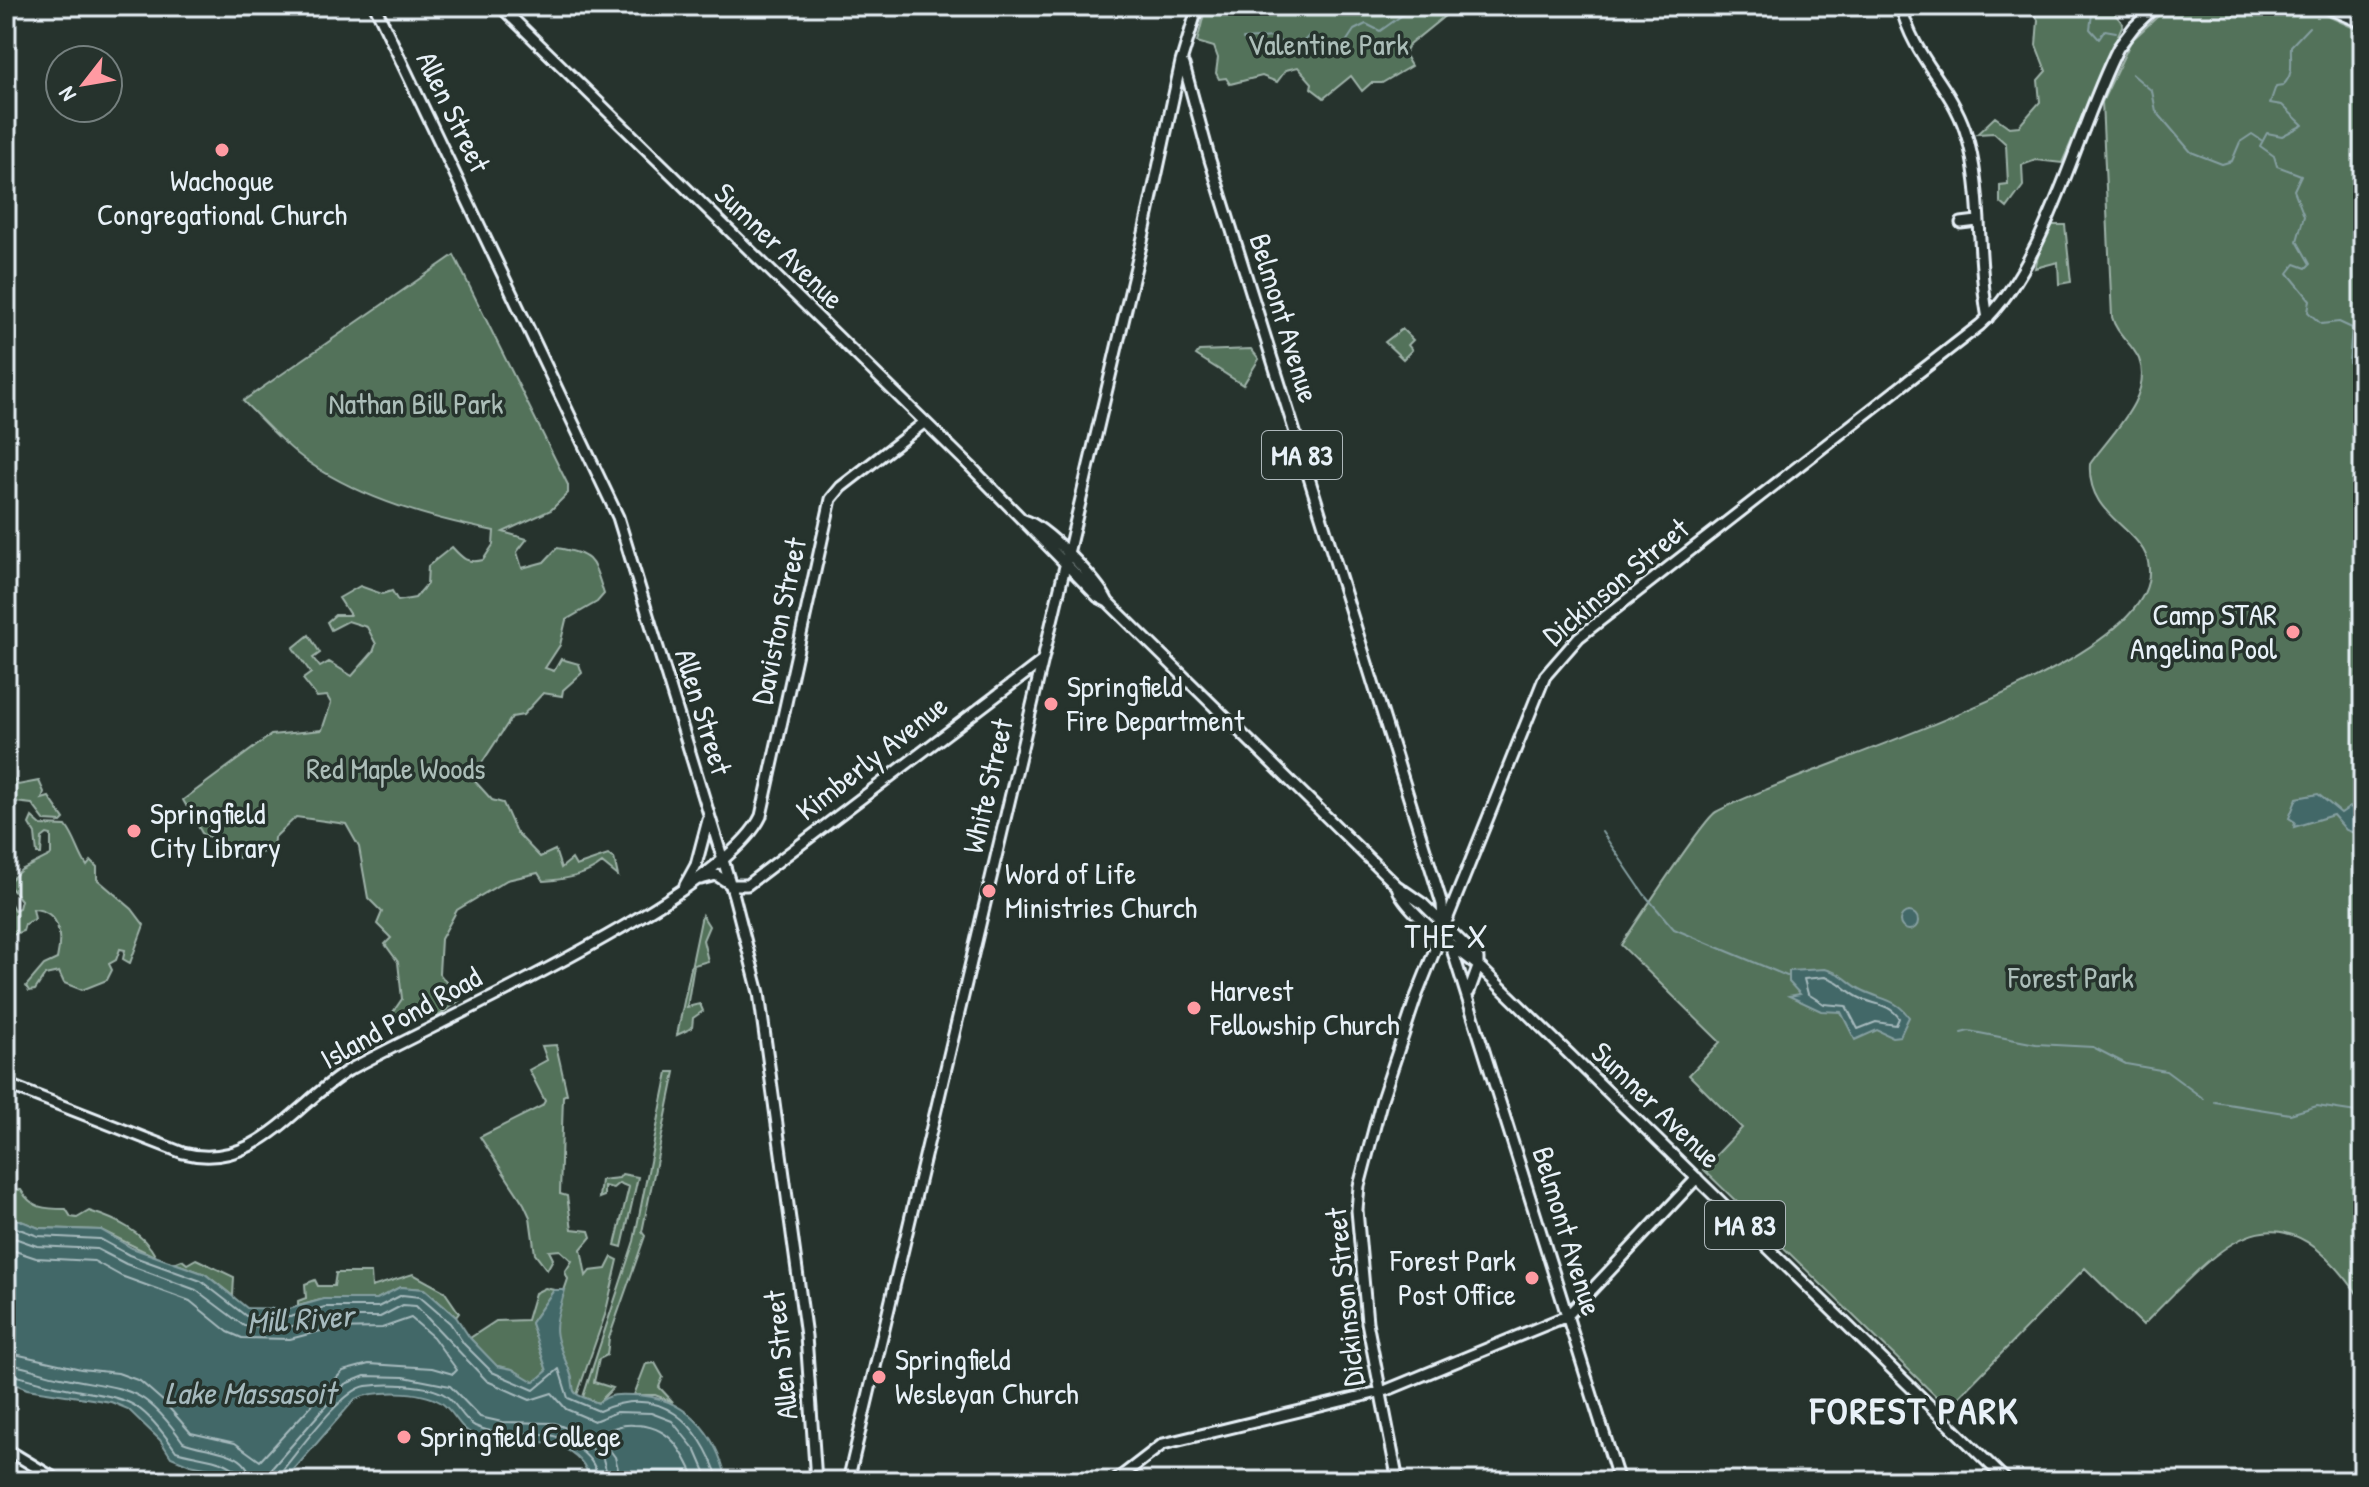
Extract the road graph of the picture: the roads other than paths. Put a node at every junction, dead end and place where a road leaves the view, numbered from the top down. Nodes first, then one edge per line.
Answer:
1 (375, 6) edge
2 (500, 6) edge
3 (1198, 6) edge
4 (1901, 6) edge
5 (2156, 6) edge
6 (2324, 6) edge
7 (2363, 23) edge
8 (1188, 46) junction
9 (1190, 94) junction
10 (1174, 102) junction
11 (1977, 221) junction
12 (1961, 223) dead end
13 (1984, 294) junction
14 (1996, 310) junction
15 (1988, 318) junction
16 (925, 422) junction
17 (1066, 559) junction
18 (1041, 662) junction
19 (708, 814) junction
20 (723, 858) junction
21 (1432, 879) junction
22 (731, 885) junction
23 (684, 888) junction
24 (1419, 908) junction
25 (1443, 923) junction
26 (1440, 933) junction
27 (1450, 943) junction
28 (1479, 968) junction
29 (1463, 978) junction
30 (1470, 995) junction
31 (6, 1084) edge
32 (1697, 1178) junction
33 (1567, 1316) junction
34 (1379, 1390) junction
35 (6, 1449) edge
36 (59, 1481) edge
37 (816, 1481) edge
38 (848, 1481) edge
39 (1115, 1481) edge
40 (1398, 1481) edge
41 (1619, 1481) edge
42 (2007, 1481) edge

1 - 19 main road, Allen Street
2 - 16 main road, Sumner Avenue
3 - 8 main road, White Street / MA 83
4 - 11 main road
5 - 14 main road, Dickinson Street
6 - 7 main road
8 - 9 main road, Belmont Avenue / MA 83
8 - 10 main road, White Street
9 - 10 main road
9 - 21 main road, Belmont Avenue / MA 83
10 - 17 main road, White Street
11 - 12 main road
11 - 13 main road
13 - 14 main road
13 - 15 main road
14 - 15 main road, Dickinson Street
15 - 25 main road, Dickinson Street
16 - 17 main road, Sumner Avenue
16 - 20 main road, Daviston Street
17 - 18 main road, White Street
17 - 24 main road, Sumner Avenue
18 - 22 main road, Kimberly Avenue
18 - 38 main road, White Street
19 - 20 main road, Allen Street
19 - 23 main road
20 - 22 main road, Allen Street
20 - 23 main road, Island Pond Road
21 - 24 main road
21 - 25 main road, Belmont Avenue / MA 83
22 - 23 main road
22 - 37 main road, Allen Street
23 - 31 main road, Island Pond Road
24 - 25 main road, Sumner Avenue
24 - 26 main road, Sumner Avenue / MA 83
25 - 26 main road, Dickinson Street
25 - 28 main road, Sumner Avenue / MA 83
26 - 27 main road, Sumner Avenue / MA 83
26 - 34 main road, Dickinson Street
27 - 28 main road, Sumner Avenue / MA 83
27 - 29 main road, Belmont Avenue
28 - 29 main road
28 - 30 main road
28 - 32 main road, Sumner Avenue / MA 83
29 - 30 main road, Belmont Avenue
30 - 33 main road, Belmont Avenue
32 - 33 main road
32 - 42 main road, Sumner Avenue / MA 83
33 - 34 main road
33 - 41 main road, Belmont Avenue
34 - 39 main road
34 - 40 main road, Dickinson Street
35 - 36 main road

